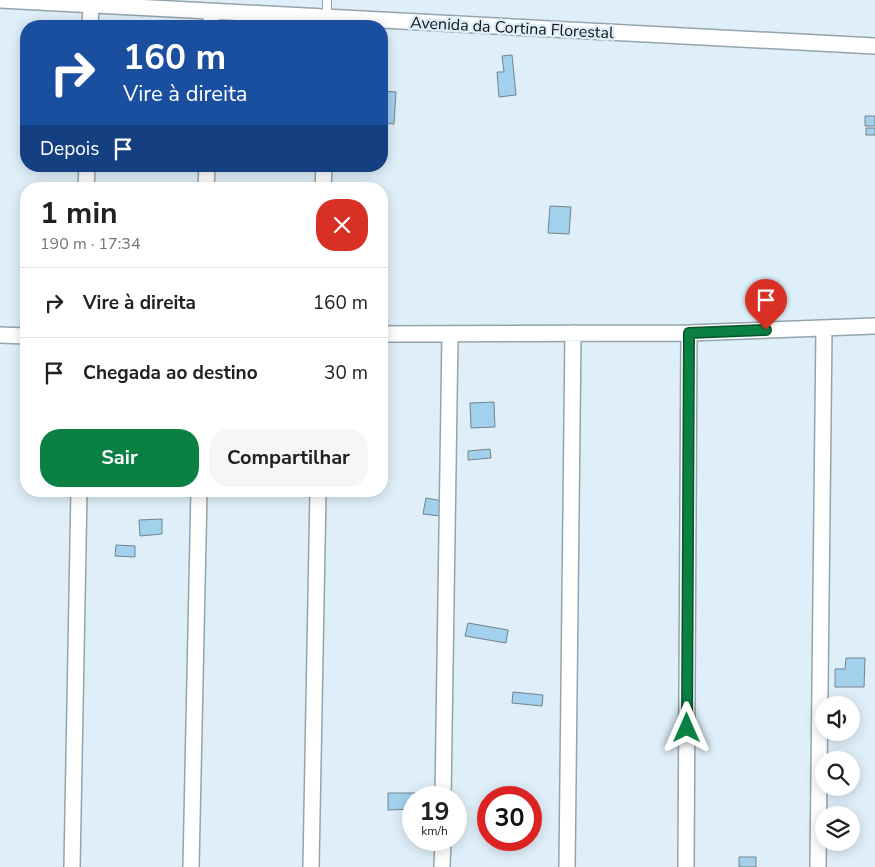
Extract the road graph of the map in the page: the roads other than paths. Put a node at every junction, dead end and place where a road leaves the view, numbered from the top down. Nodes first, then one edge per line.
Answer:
1 (0, 0) edge
2 (327, 0) edge
3 (91, 5) junction
4 (211, 19) edge
5 (90, 20) edge
6 (249, 20) edge
7 (326, 20) edge
8 (388, 25) edge
9 (875, 46) edge
10 (875, 326) edge
11 (824, 328) junction
12 (573, 333) junction
13 (689, 333) junction
14 (388, 334) edge
15 (450, 334) junction
16 (0, 335) edge
17 (20, 336) edge
18 (79, 497) edge
19 (199, 497) edge
20 (318, 497) edge
21 (443, 786) edge
22 (443, 851) edge
23 (72, 867) edge
24 (191, 867) edge
25 (311, 867) edge
26 (442, 867) edge
27 (567, 867) edge
28 (686, 867) edge
29 (818, 867) edge

1 - 3 street, Avenida da Cortina Florestal
2 - 7 lane
3 - 4 street, Avenida da Cortina Florestal
3 - 5 street
4 - 6 street, Avenida da Cortina Florestal
8 - 9 street, Avenida da Cortina Florestal
10 - 11 street
11 - 13 street
11 - 29 street
12 - 13 street
12 - 15 street
12 - 27 street
13 - 28 street
14 - 15 street
15 - 21 street
16 - 17 street
18 - 23 street
19 - 24 street
20 - 25 street
22 - 26 street

